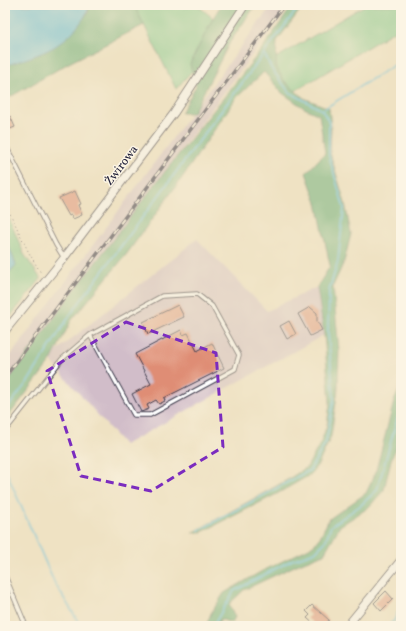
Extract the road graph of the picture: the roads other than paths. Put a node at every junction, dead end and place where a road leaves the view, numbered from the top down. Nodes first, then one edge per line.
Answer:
1 (244, 5) edge
2 (5, 144) edge
3 (64, 258) junction
4 (5, 331) edge
5 (90, 335) junction
6 (5, 431) edge
7 (401, 560) edge
8 (5, 576) edge
9 (26, 626) edge
10 (347, 626) edge

1 - 3 street, Żwirowa
2 - 3 lane
3 - 4 street, Żwirowa
5 - 5 lane
5 - 6 lane
7 - 10 street
8 - 9 lane

